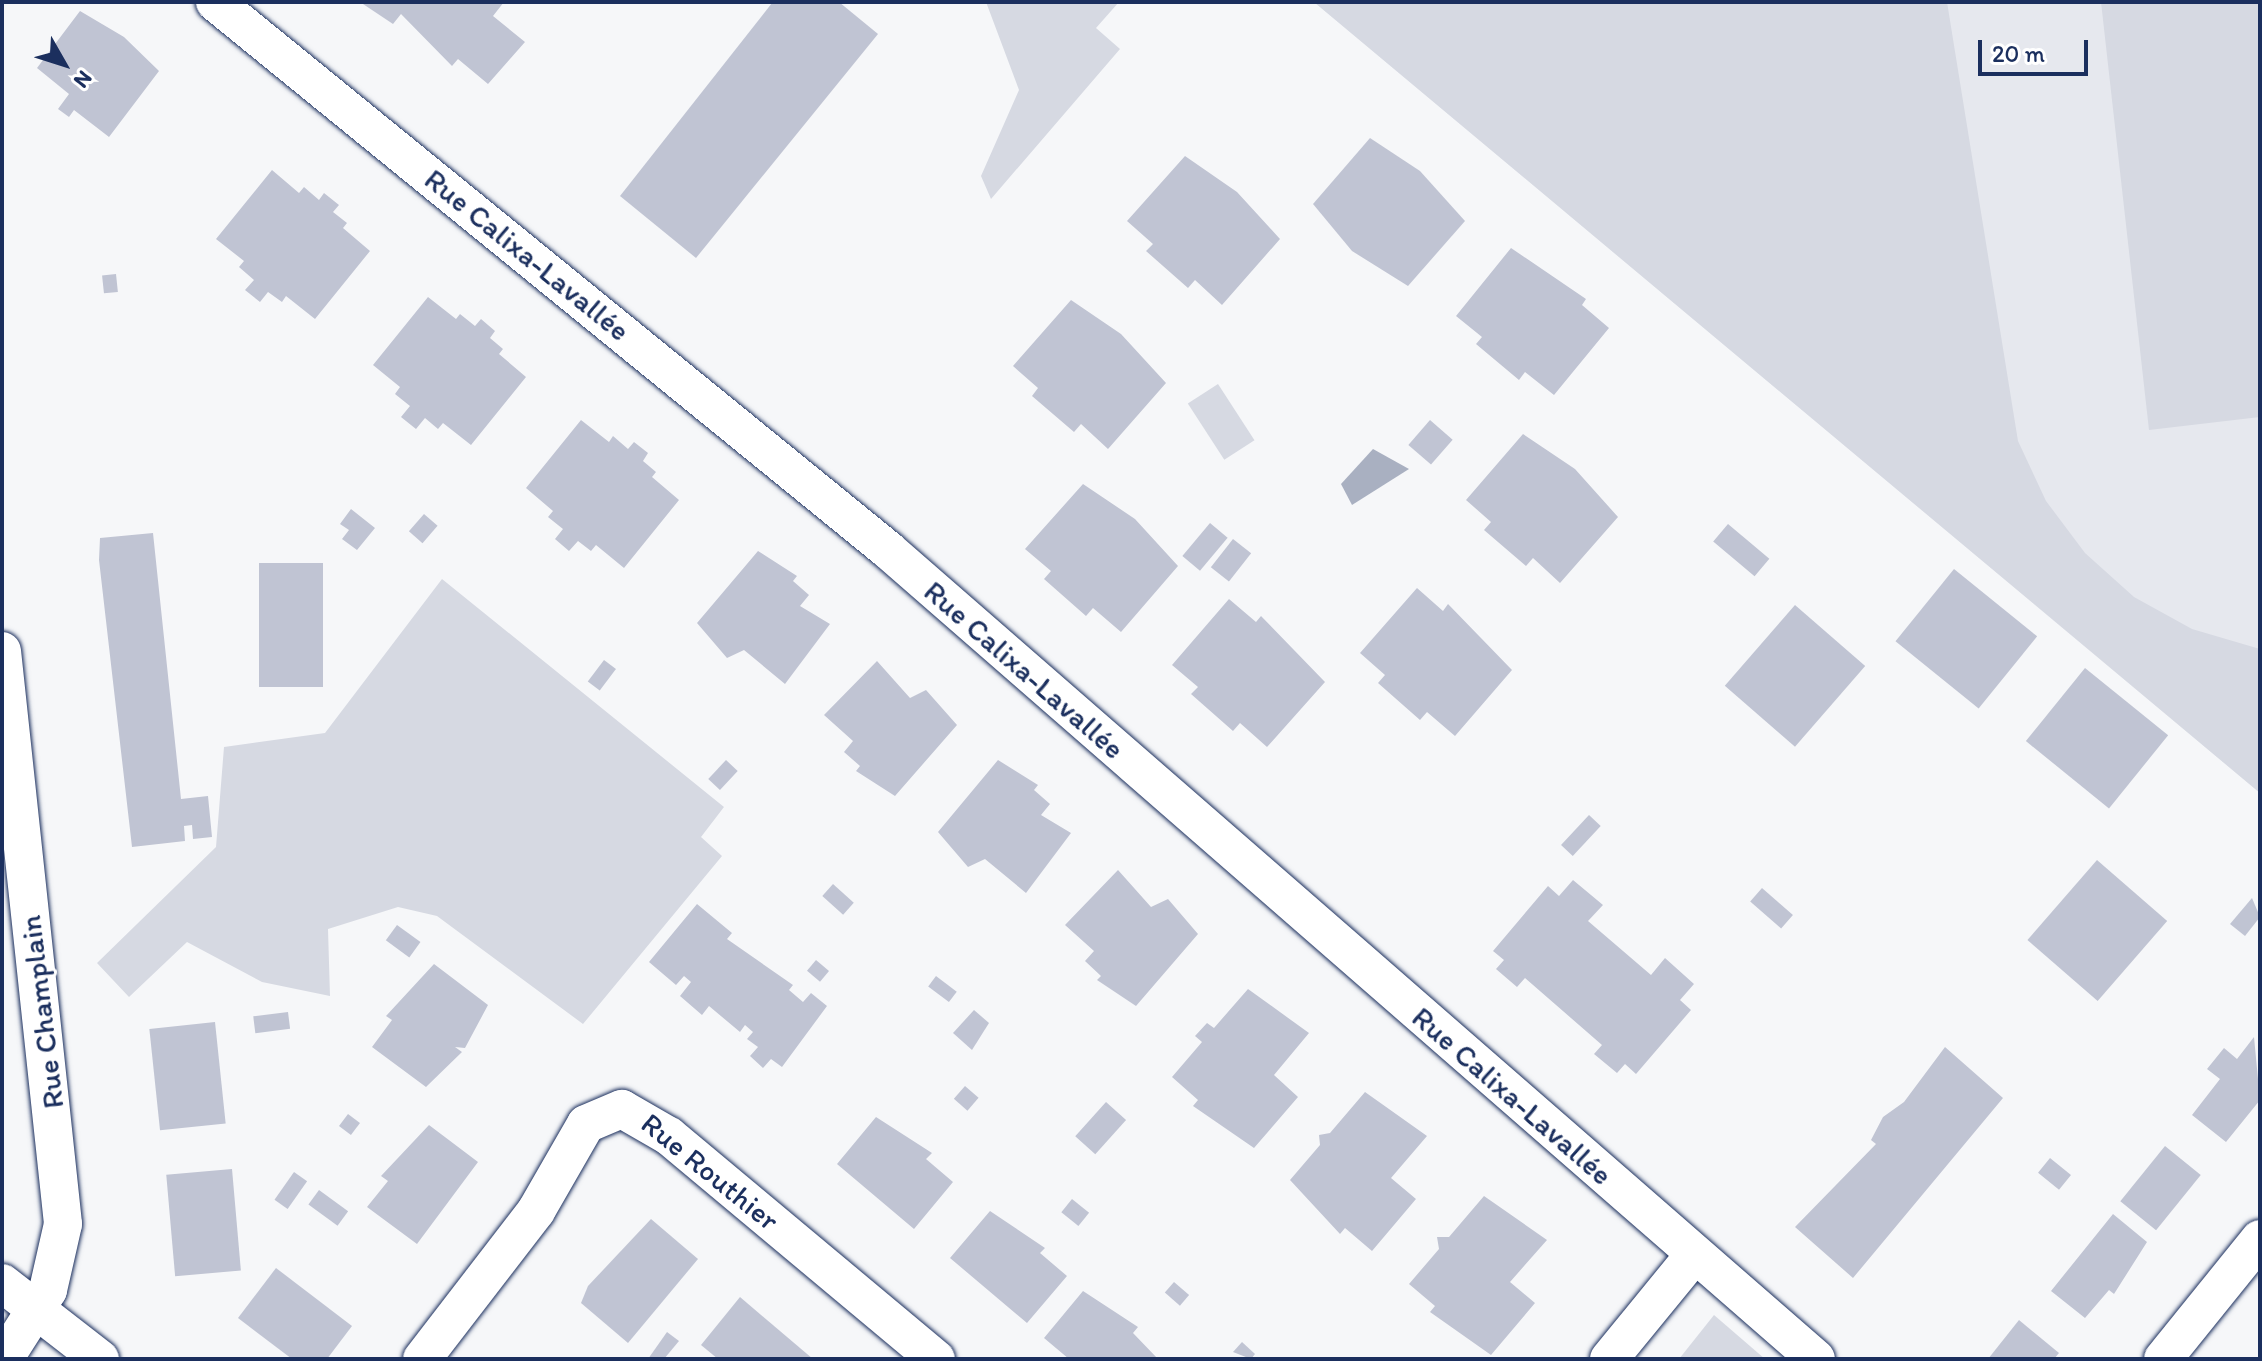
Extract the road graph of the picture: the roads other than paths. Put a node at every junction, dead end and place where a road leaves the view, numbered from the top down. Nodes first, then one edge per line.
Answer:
1 (215, 2) edge
2 (2, 651) edge
3 (2260, 1239) edge
4 (1694, 1255) junction
5 (2, 1283) edge
6 (37, 1310) junction
7 (2180, 1353) edge
8 (4, 1359) edge
9 (100, 1359) edge
10 (422, 1359) edge
11 (936, 1359) edge
12 (1609, 1359) edge
13 (1816, 1359) edge

1 - 4 street, Rue Calixa-Lavallée
2 - 6 street, Rue Champlain
3 - 7 street
4 - 12 street
4 - 13 street, Rue Calixa-Lavallée
5 - 6 street
6 - 8 street, Rue Champlain
6 - 9 street
10 - 11 street, Rue Routhier

